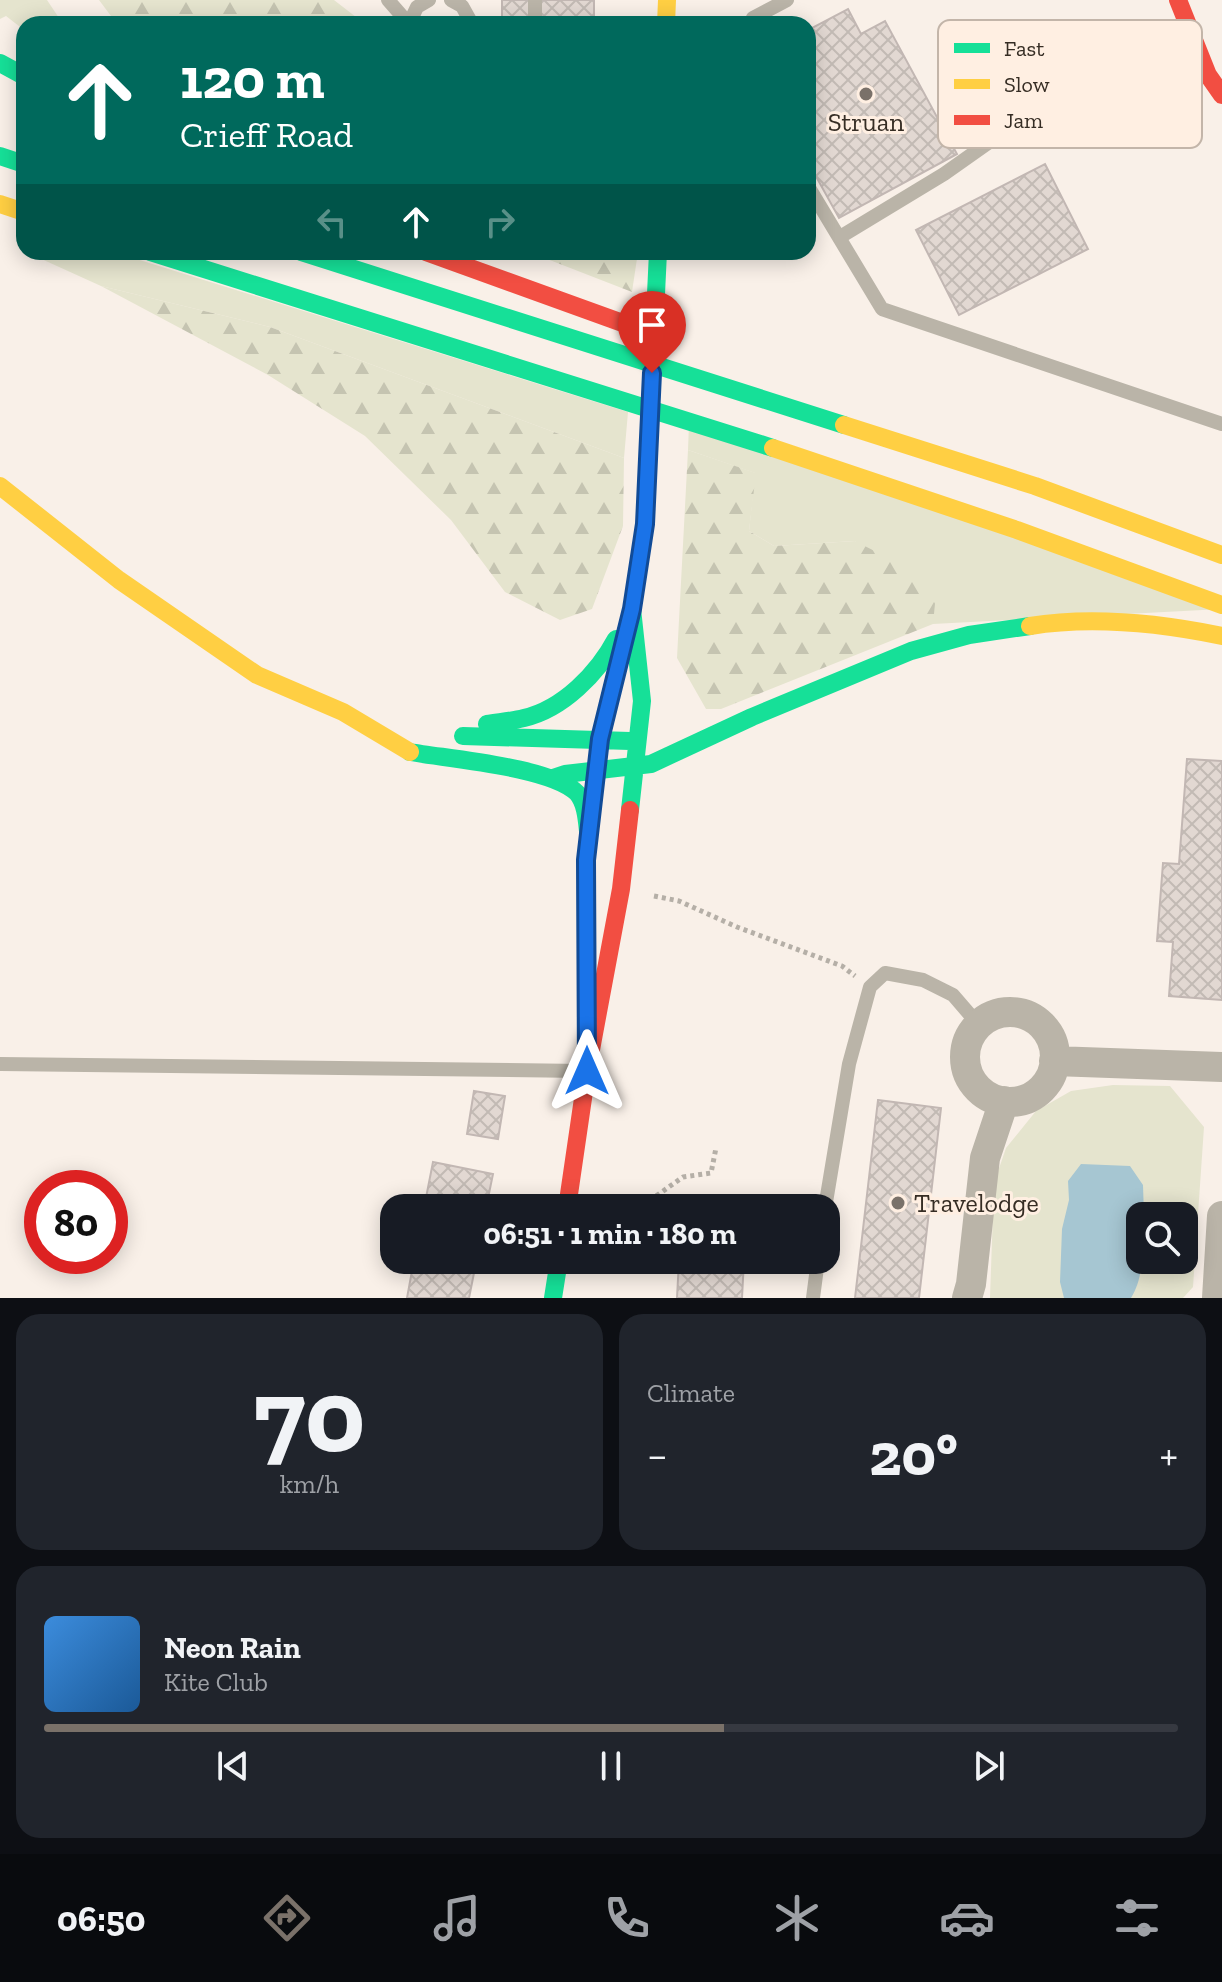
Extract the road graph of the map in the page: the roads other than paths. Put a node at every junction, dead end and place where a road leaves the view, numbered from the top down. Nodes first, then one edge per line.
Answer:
1 (388, 0) edge
2 (429, 0) edge
3 (451, 0) edge
4 (787, 0) edge
5 (1178, 0) edge
6 (402, 16) edge
7 (413, 16) edge
8 (468, 16) edge
9 (757, 16) edge
10 (1186, 20) edge
11 (1202, 60) edge
12 (1222, 95) edge
13 (981, 148) edge
14 (816, 199) edge
15 (840, 237) junction
16 (176, 260) edge
17 (326, 260) edge
18 (448, 260) edge
19 (658, 260) edge
20 (672, 341) dead end
21 (817, 397) dead end
22 (1222, 424) edge
23 (0, 486) edge
24 (1035, 486) junction
25 (1222, 555) edge
26 (1222, 605) edge
27 (632, 609) junction
28 (1222, 636) edge
29 (343, 712) junction
30 (402, 727) dead end
31 (600, 739) junction
32 (637, 741) junction
33 (634, 766) junction
34 (596, 772) junction
35 (553, 778) junction
36 (589, 840) junction
37 (978, 1024) junction
38 (1054, 1061) junction
39 (0, 1064) edge
40 (1222, 1067) edge
41 (587, 1071) junction
42 (1004, 1101) junction
43 (569, 1194) edge
44 (827, 1194) edge
45 (1222, 1218) edge
46 (557, 1274) edge
47 (816, 1274) edge
48 (553, 1298) edge
49 (813, 1298) edge
50 (967, 1298) edge
51 (1217, 1298) edge

1 - 6 lane
2 - 7 lane
3 - 8 lane
4 - 9 lane
5 - 10 main road
11 - 12 main road
13 - 15 lane
14 - 15 lane
15 - 22 lane
16 - 26 main road
17 - 24 main road
18 - 20 main road
19 - 27 main road, bridge
21 - 24 main road
23 - 29 main road
24 - 25 main road
27 - 31 main road
27 - 31 main road
27 - 32 main road
28 - 33 main road
29 - 30 main road
29 - 35 main road
31 - 32 main road
31 - 34 main road
32 - 33 main road
33 - 34 main road
33 - 41 main road
34 - 35 main road
34 - 36 main road
35 - 36 main road
36 - 41 main road
37 - 38 street
37 - 42 street
37 - 44 lane
38 - 40 street
38 - 42 street
39 - 41 lane
41 - 43 main road
42 - 50 street
45 - 51 street
46 - 48 main road
47 - 49 lane

